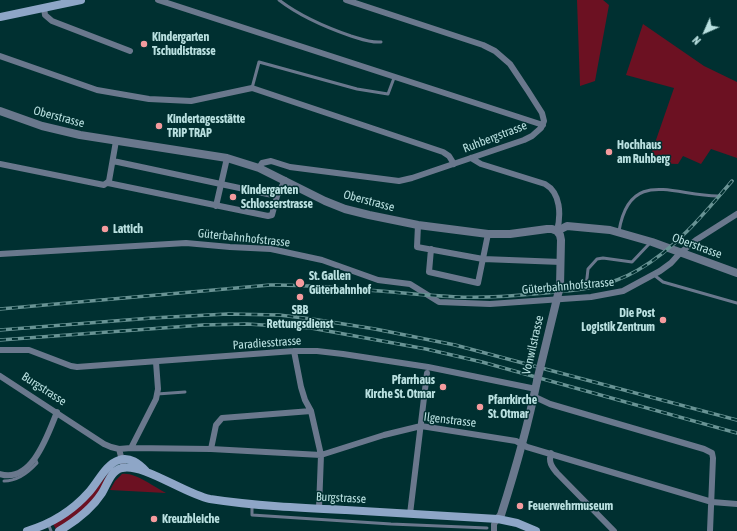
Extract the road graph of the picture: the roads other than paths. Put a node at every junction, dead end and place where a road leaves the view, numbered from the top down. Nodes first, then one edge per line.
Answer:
1 (81, 0) edge
2 (158, 0) edge
3 (279, 0) edge
4 (346, 0) edge
5 (44, 8) junction
6 (0, 17) edge
7 (381, 42) dead end
8 (130, 51) dead end
9 (0, 56) edge
10 (395, 76) junction
11 (252, 88) junction
12 (0, 111) edge
13 (543, 125) junction
14 (116, 141) junction
15 (227, 158) junction
16 (472, 158) junction
17 (113, 161) junction
18 (0, 164) edge
19 (454, 164) junction
20 (259, 168) junction
21 (285, 180) junction
22 (732, 181) dead end
23 (108, 183) junction
24 (221, 184) junction
25 (278, 196) junction
26 (216, 206) junction
27 (737, 214) edge
28 (418, 225) junction
29 (557, 231) junction
30 (619, 233) junction
31 (488, 234) junction
32 (652, 242) junction
33 (431, 249) junction
34 (680, 253) junction
35 (0, 254) edge
36 (483, 259) junction
37 (560, 262) junction
38 (737, 273) edge
39 (654, 275) junction
40 (560, 286) junction
41 (737, 303) edge
42 (0, 350) edge
43 (294, 351) junction
44 (156, 362) junction
45 (427, 373) dead end
46 (0, 376) edge
47 (536, 389) junction
48 (185, 392) dead end
49 (157, 394) junction
50 (311, 411) junction
51 (57, 412) junction
52 (421, 426) junction
53 (522, 444) junction
54 (130, 448) junction
55 (119, 449) junction
56 (211, 449) junction
57 (551, 453) junction
58 (321, 455) junction
59 (35, 458) junction
60 (123, 463) junction
61 (0, 474) edge
62 (4, 481) dead end
63 (712, 502) junction
64 (252, 504) junction
65 (737, 504) edge
66 (319, 508) junction
67 (329, 509) junction
68 (410, 514) junction
69 (454, 516) junction
70 (498, 519) junction
71 (329, 520) junction
72 (50, 527) edge
73 (453, 527) junction
74 (490, 530) edge
75 (27, 531) edge
76 (59, 531) edge
77 (451, 531) edge
78 (536, 531) edge
79 (614, 531) edge
80 (710, 531) edge

1 - 5 main road
2 - 10 street
3 - 7 lane
4 - 13 street, Ruhbergstrasse
5 - 6 main road
5 - 8 street
9 - 11 street
10 - 11 lane
10 - 13 street
11 - 19 street
12 - 14 street, Oberstrasse
13 - 16 street, Ruhbergstrasse
14 - 15 street, Oberstrasse
14 - 17 street
15 - 20 street, Oberstrasse
15 - 24 street
16 - 19 street, Ruhbergstrasse
16 - 29 street
17 - 23 street
17 - 24 street
18 - 23 street
19 - 20 street, Ruhbergstrasse
20 - 21 street, Oberstrasse
21 - 25 street
21 - 28 street, Oberstrasse
22 - 30 lane
23 - 26 street
24 - 25 street
24 - 26 street
25 - 26 street
27 - 34 street, Güterbahnhofstrasse
28 - 31 street, Oberstrasse
28 - 33 street
29 - 30 street, Oberstrasse
29 - 31 street, Oberstrasse
29 - 37 street, Vonwilstrasse
30 - 32 street, Oberstrasse
31 - 36 street
32 - 34 street, Oberstrasse
32 - 40 lane
33 - 36 street
33 - 36 street
34 - 38 street, Oberstrasse
34 - 39 street, Güterbahnhofstrasse
35 - 39 street, Güterbahnhofstrasse
36 - 37 street
37 - 40 street, Vonwilstrasse
39 - 41 lane
40 - 47 street, Vonwilstrasse, bridge
42 - 44 street, Paradiesstrasse
43 - 44 street, Paradiesstrasse
43 - 47 street, Paradiesstrasse
43 - 50 street
44 - 49 street
45 - 52 street
46 - 51 street, Burgstrasse
47 - 53 street, Vonwilstrasse
47 - 63 street, Paradiesstrasse
48 - 49 lane
49 - 54 street
50 - 56 street
50 - 58 street
51 - 55 street, Burgstrasse
51 - 59 street
52 - 53 street, Ilgenstrasse
52 - 58 street, Ilgenstrasse
52 - 68 street
53 - 57 street, Ilgenstrasse
53 - 70 street, Vonwilstrasse
54 - 55 street, Ilgenstrasse
54 - 56 street, Ilgenstrasse
55 - 60 street
56 - 58 street, Ilgenstrasse
57 - 63 street, Ilgenstrasse
57 - 79 street
58 - 66 street
59 - 61 street
59 - 62 lane
60 - 64 main road, Burgstrasse
60 - 72 main road
60 - 76 main road
63 - 65 street, Ilgenstrasse
63 - 80 street
64 - 66 main road, Burgstrasse
64 - 71 lane
66 - 67 main road, Burgstrasse
67 - 68 main road, Burgstrasse
67 - 71 lane
68 - 69 main road, Burgstrasse
69 - 70 main road, Burgstrasse
69 - 73 lane
70 - 74 street, Vonwilstrasse
70 - 78 main road, Burgstrasse
71 - 73 lane
72 - 75 main road
73 - 74 lane
73 - 77 lane

